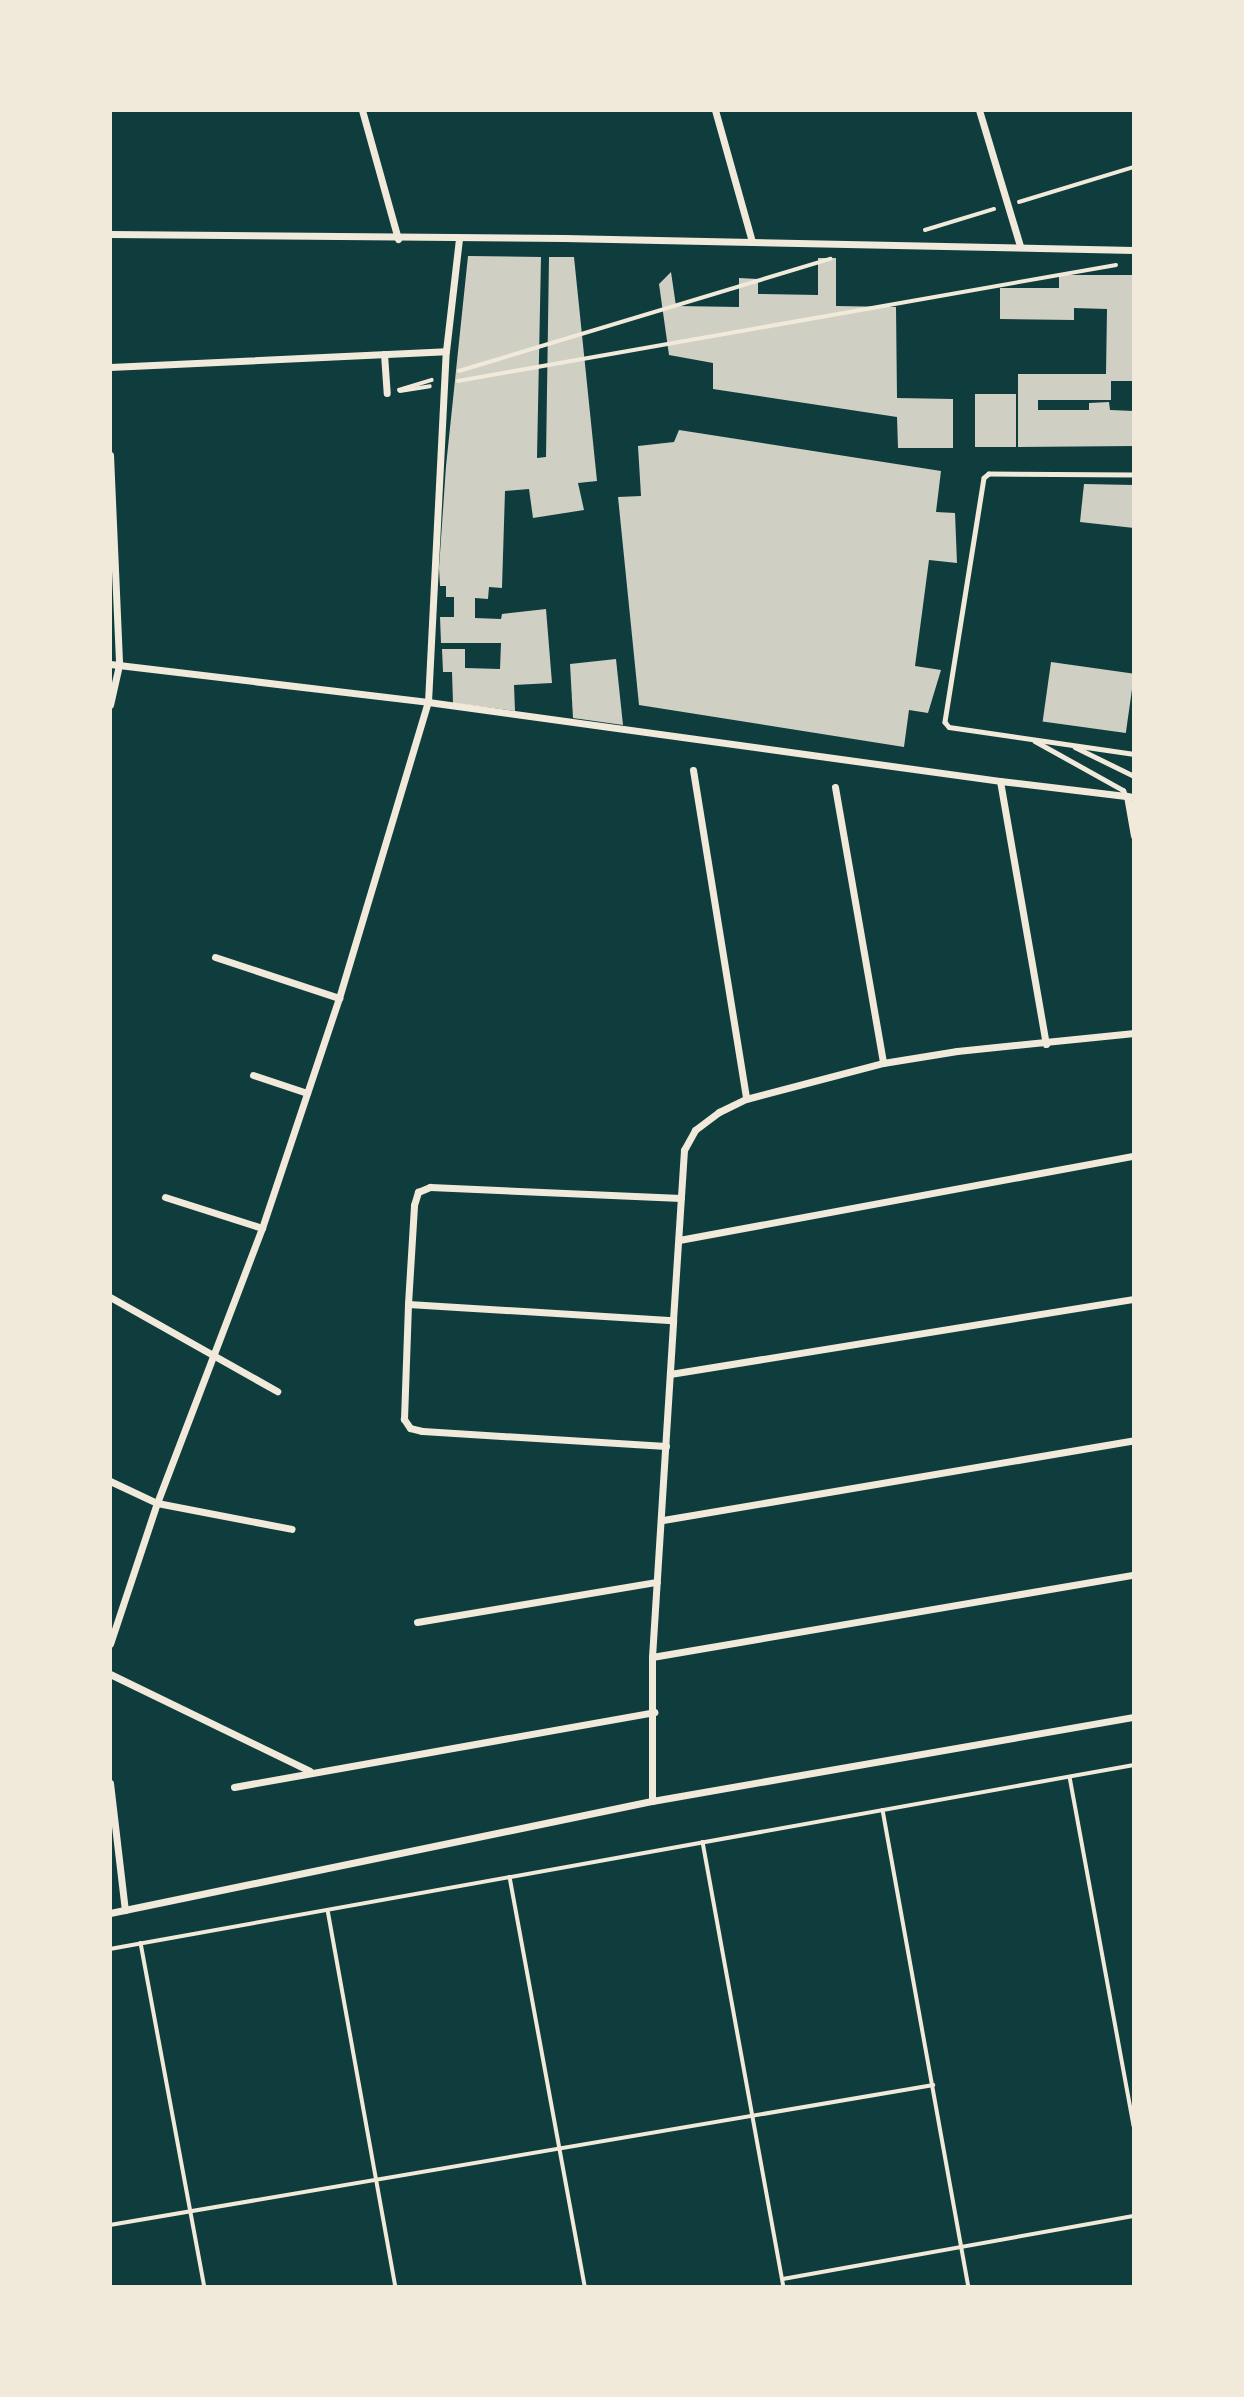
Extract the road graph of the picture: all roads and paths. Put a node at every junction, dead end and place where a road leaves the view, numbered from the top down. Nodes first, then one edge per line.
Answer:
1 (362, 110) edge
2 (715, 110) edge
3 (979, 110) edge
4 (1134, 167) edge
5 (1014, 203) dead end
6 (1000, 207) dead end
7 (920, 232) dead end
8 (110, 234) edge
9 (398, 239) junction
10 (459, 239) junction
11 (752, 242) junction
12 (1020, 246) junction
13 (1134, 250) edge
14 (840, 256) dead end
15 (1120, 264) dead end
16 (446, 351) junction
17 (384, 354) junction
18 (110, 367) edge
19 (454, 373) dead end
20 (440, 377) dead end
21 (455, 381) dead end
22 (441, 384) dead end
23 (387, 393) junction
24 (110, 455) edge
25 (1134, 475) edge
26 (110, 664) edge
27 (119, 665) junction
28 (428, 702) junction
29 (110, 705) edge
30 (1032, 739) junction
31 (1072, 745) junction
32 (1134, 754) edge
33 (693, 770) dead end
34 (1134, 776) edge
35 (1000, 781) junction
36 (835, 788) dead end
37 (1130, 797) edge
38 (1134, 835) edge
39 (215, 957) dead end
40 (339, 998) junction
41 (1134, 1033) edge
42 (1046, 1044) junction
43 (883, 1063) junction
44 (253, 1075) dead end
45 (307, 1093) junction
46 (746, 1099) junction
47 (1134, 1156) edge
48 (165, 1197) dead end
49 (681, 1199) junction
50 (262, 1228) junction
51 (679, 1240) junction
52 (110, 1297) edge
53 (1134, 1299) edge
54 (408, 1304) junction
55 (673, 1320) junction
56 (212, 1355) junction
57 (670, 1374) junction
58 (277, 1391) dead end
59 (1134, 1440) edge
60 (666, 1446) junction
61 (110, 1481) edge
62 (157, 1503) junction
63 (663, 1520) junction
64 (292, 1529) dead end
65 (1134, 1576) edge
66 (656, 1582) junction
67 (417, 1622) dead end
68 (110, 1644) edge
69 (652, 1657) junction
70 (110, 1674) edge
71 (654, 1712) junction
72 (1134, 1717) edge
73 (1134, 1765) edge
74 (311, 1772) junction
75 (1070, 1776) junction
76 (110, 1783) edge
77 (234, 1787) dead end
78 (652, 1801) junction
79 (883, 1810) junction
80 (703, 1842) junction
81 (510, 1877) junction
82 (328, 1909) junction
83 (125, 1910) junction
84 (110, 1913) edge
85 (141, 1943) junction
86 (110, 1949) edge
87 (933, 2085) junction
88 (753, 2116) junction
89 (1134, 2126) edge
90 (560, 2149) junction
91 (376, 2180) junction
92 (191, 2211) junction
93 (1134, 2216) edge
94 (110, 2225) edge
95 (961, 2247) junction
96 (783, 2279) junction
97 (205, 2287) edge
98 (396, 2287) edge
99 (585, 2287) edge
100 (784, 2287) edge
101 (969, 2287) edge

1 - 9 street
2 - 11 street
3 - 12 street
4 - 5 path
6 - 7 path
8 - 9 street
9 - 10 street
10 - 11 street
10 - 16 street
11 - 12 street
12 - 13 street
14 - 19 path
15 - 21 path
16 - 17 street
16 - 28 street
17 - 18 street
17 - 23 street
20 - 23 path
22 - 23 path
24 - 27 street
25 - 30 lane
26 - 27 street
27 - 28 street
27 - 29 street
28 - 35 street
28 - 40 street
30 - 31 lane
30 - 37 lane
31 - 32 lane
31 - 34 lane
33 - 46 street
35 - 37 street
35 - 42 street
36 - 43 street
37 - 38 street
39 - 40 street
40 - 45 street
41 - 42 street
42 - 43 street
43 - 46 street
44 - 45 street
45 - 50 street
46 - 49 street
47 - 51 street
48 - 50 street
49 - 51 street
49 - 54 street
50 - 56 street
51 - 55 street
52 - 56 street
53 - 57 street
54 - 55 street
54 - 60 street
55 - 57 street
56 - 58 street
56 - 62 street
57 - 60 street
59 - 63 street
60 - 63 street
61 - 62 street
62 - 64 street
62 - 68 street
63 - 66 street
65 - 69 street
66 - 67 street
66 - 69 street
69 - 71 street
70 - 74 street
71 - 74 street
71 - 78 street
72 - 78 street
73 - 75 path
74 - 77 street
75 - 79 path
75 - 89 path
76 - 83 street
78 - 83 street
79 - 80 path
79 - 87 path
80 - 81 path
80 - 88 path
81 - 82 path
81 - 90 path
82 - 85 path
82 - 91 path
83 - 84 street
85 - 86 path
85 - 92 path
87 - 88 path
87 - 95 path
88 - 90 path
88 - 96 path
90 - 91 path
90 - 99 path
91 - 92 path
91 - 98 path
92 - 94 path
92 - 97 path
93 - 95 path
95 - 96 path
95 - 101 path
96 - 100 path

